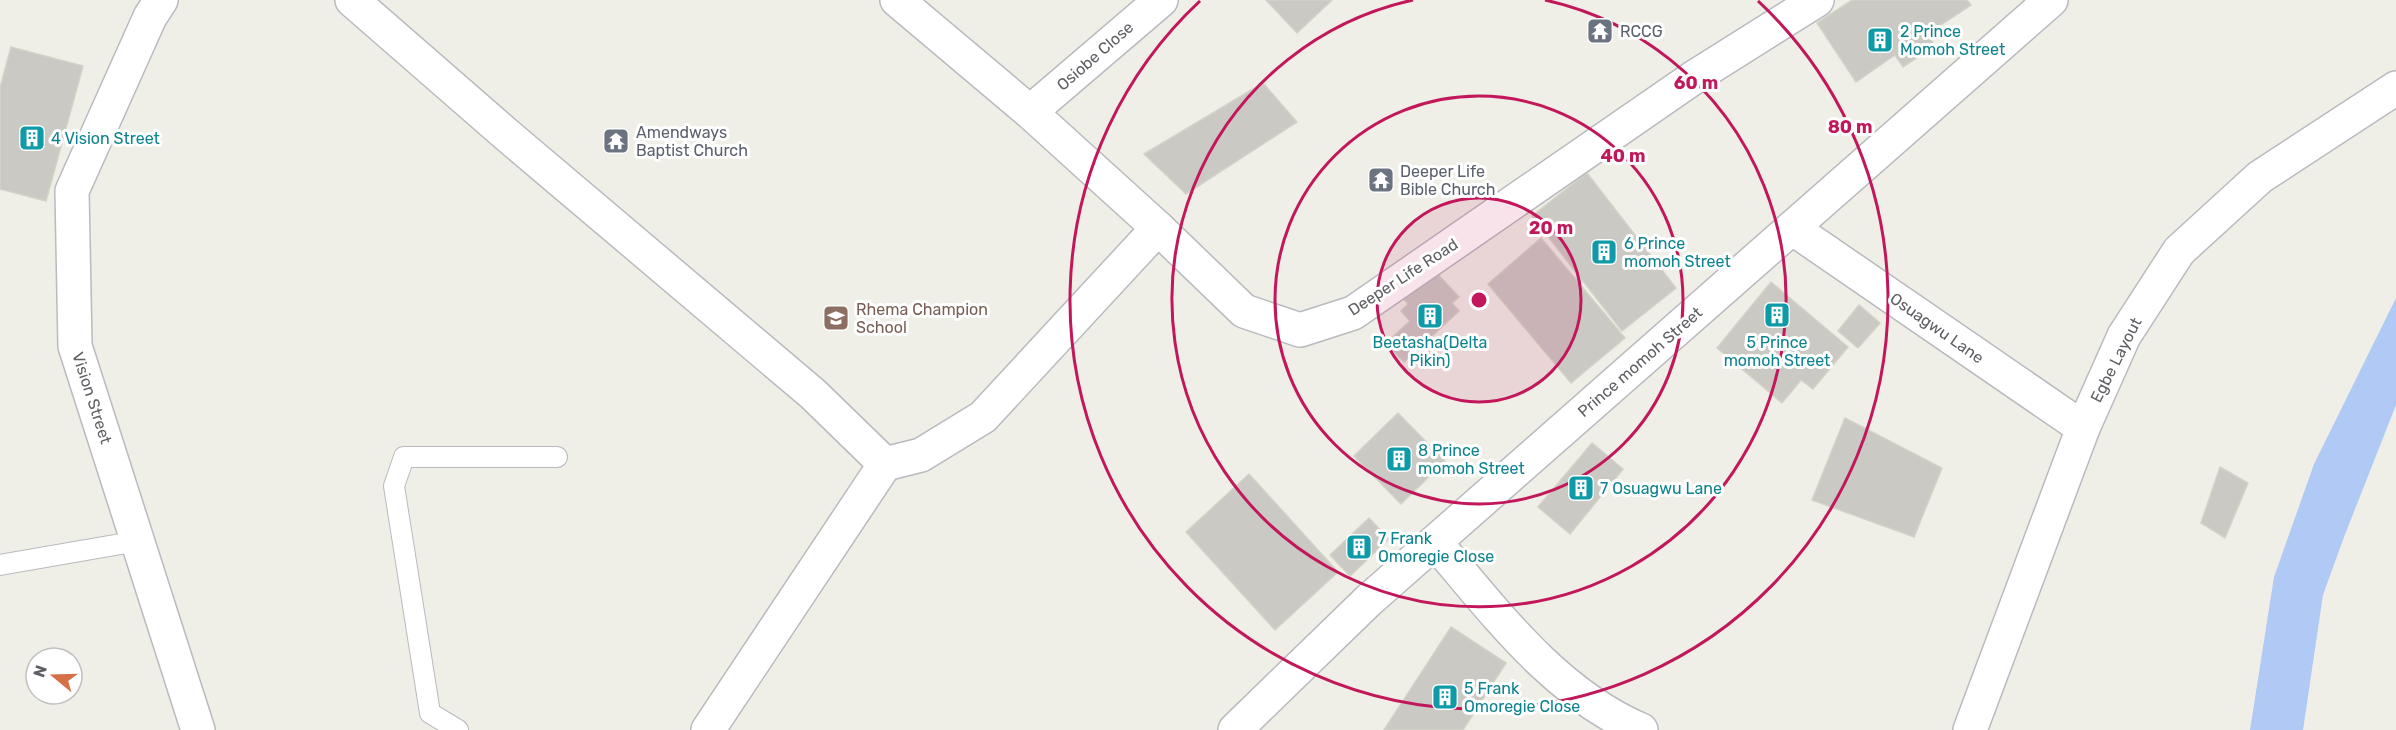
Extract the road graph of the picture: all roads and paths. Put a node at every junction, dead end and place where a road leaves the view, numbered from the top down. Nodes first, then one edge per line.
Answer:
1 (161, 0) edge
2 (352, 0) edge
3 (897, 0) edge
4 (1161, 0) edge
5 (1817, 0) edge
6 (2051, 0) edge
7 (2396, 88) edge
8 (1030, 112) junction
9 (1158, 228) junction
10 (1792, 228) junction
11 (2083, 428) junction
12 (556, 457) dead end
13 (885, 464) junction
14 (138, 542) junction
15 (1435, 542) junction
16 (0, 565) edge
17 (198, 730) edge
18 (458, 730) edge
19 (708, 730) edge
20 (1235, 730) edge
21 (1641, 730) edge
22 (1970, 730) edge

1 - 14 street, Vision Street
2 - 13 street
3 - 8 street, Deeper Life Road
4 - 8 street, Osiobe Close
5 - 9 street, Deeper Life Road
6 - 10 street, Prince momoh Street
7 - 11 street, Egbe Layout
8 - 9 street, Deeper Life Road
9 - 13 street
10 - 11 street, Osuagwu Lane
10 - 15 street, Prince momoh Street
11 - 22 street, Egbe Layout
12 - 18 lane
13 - 19 street
14 - 16 lane
14 - 17 street, Vision Street
15 - 20 street, Prince momoh Street
15 - 21 street

